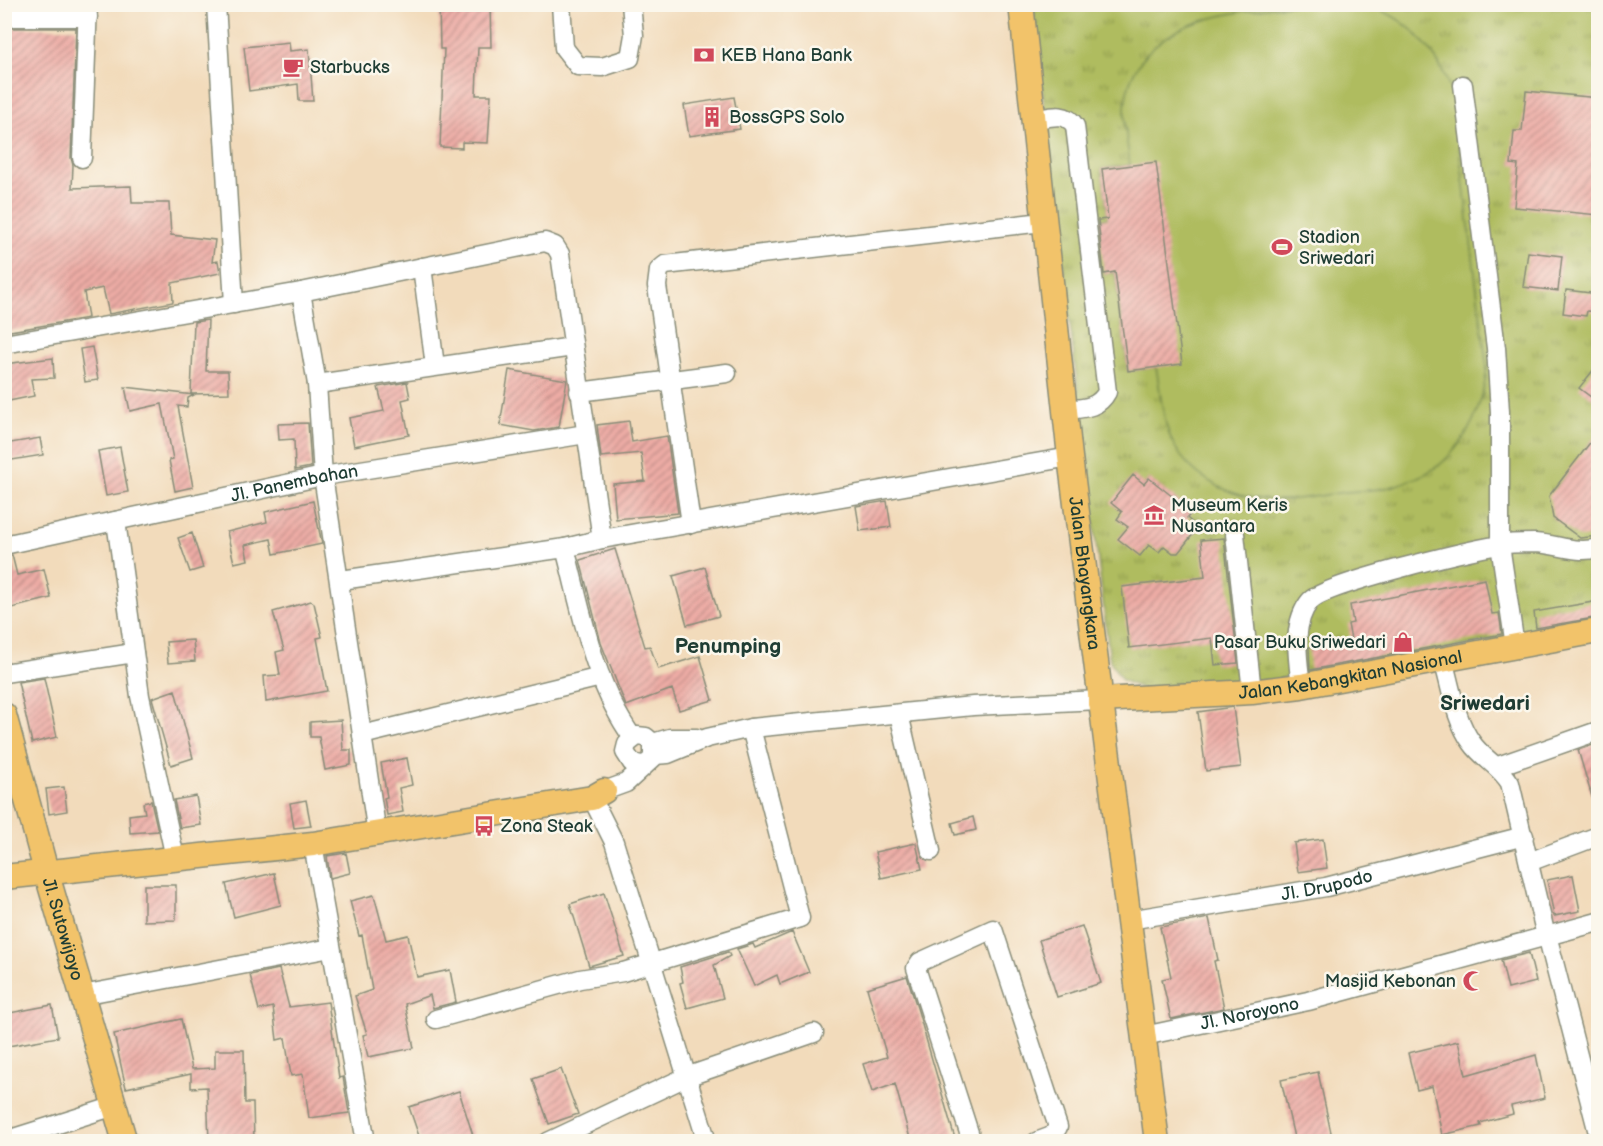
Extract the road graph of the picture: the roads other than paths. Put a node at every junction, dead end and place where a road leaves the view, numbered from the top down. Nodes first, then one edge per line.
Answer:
1 (216, 4) edge
2 (561, 4) edge
3 (631, 4) edge
4 (1021, 4) edge
5 (85, 11) edge
6 (4, 17) edge
7 (1463, 85) dead end
8 (1032, 120) junction
9 (82, 158) dead end
10 (1043, 222) junction
11 (422, 267) junction
12 (301, 292) junction
13 (234, 304) junction
14 (4, 344) edge
15 (573, 348) junction
16 (435, 366) junction
17 (727, 373) dead end
18 (671, 379) junction
19 (317, 384) junction
20 (579, 392) junction
21 (1064, 410) junction
22 (586, 434) junction
23 (1070, 457) junction
24 (323, 476) junction
25 (116, 521) junction
26 (690, 524) junction
27 (1235, 534) dead end
28 (602, 539) junction
29 (4, 545) edge
30 (1500, 545) junction
31 (565, 548) junction
32 (1599, 548) edge
33 (341, 580) junction
34 (1599, 631) edge
35 (1515, 646) junction
36 (134, 653) junction
37 (1443, 660) junction
38 (4, 673) edge
39 (600, 677) junction
40 (1301, 686) junction
41 (1251, 692) junction
42 (1100, 700) junction
43 (899, 714) junction
44 (4, 715) edge
45 (751, 728) junction
46 (1599, 731) edge
47 (362, 735) junction
48 (645, 756) junction
49 (1498, 766) junction
50 (598, 795) junction
51 (377, 834) junction
52 (1524, 836) junction
53 (1599, 836) edge
54 (313, 844) junction
55 (931, 851) dead end
56 (175, 858) junction
57 (1529, 862) junction
58 (45, 871) junction
59 (4, 877) edge
60 (1129, 920) junction
61 (1599, 922) edge
62 (1546, 935) junction
63 (331, 948) junction
64 (652, 963) junction
65 (82, 995) junction
66 (436, 1019) dead end
67 (814, 1032) dead end
68 (1144, 1036) junction
69 (686, 1077) junction
70 (115, 1106) junction
71 (1599, 1133) edge
72 (4, 1140) edge
73 (125, 1142) edge
74 (366, 1142) edge
75 (548, 1142) edge
76 (707, 1142) edge
77 (972, 1142) edge
78 (1036, 1142) edge
79 (1157, 1142) edge

1 - 13 street
2 - 3 street
4 - 8 main road, Jalan Bhayangkara
5 - 6 street
5 - 9 street
7 - 30 street
8 - 10 main road, Jalan Bhayangkara
8 - 21 street
10 - 18 street
10 - 21 main road, Jalan Bhayangkara
11 - 12 street
11 - 15 street
11 - 16 street
12 - 13 street
12 - 19 street
13 - 14 street
15 - 16 street
15 - 20 street
16 - 19 street
17 - 18 street
18 - 20 street
18 - 26 street
19 - 24 street
20 - 22 street
21 - 23 main road, Jalan Bhayangkara
22 - 24 street, Jl. Panembahan
22 - 28 street
23 - 26 street
23 - 42 main road, Jalan Bhayangkara
24 - 25 street, Jl. Panembahan
24 - 33 street
25 - 29 street, Jl. Panembahan
25 - 36 street
26 - 28 street
27 - 41 street
28 - 31 street
30 - 32 street
30 - 35 street
30 - 40 street
31 - 33 street
31 - 39 street
33 - 47 street
34 - 35 main road, Jalan Kebangkitan Nasional
35 - 37 main road, Jalan Kebangkitan Nasional
36 - 38 street
36 - 56 street
37 - 40 main road, Jalan Kebangkitan Nasional
37 - 49 street
39 - 47 street
39 - 48 street
40 - 41 main road, Jalan Kebangkitan Nasional
41 - 42 main road, Jalan Kebangkitan Nasional
42 - 43 street
42 - 60 main road, Jalan Bhayangkara
43 - 45 street
43 - 55 street
44 - 58 main road, Jl. Sutowijoyo
45 - 48 street
45 - 64 street
46 - 49 street
47 - 51 street
48 - 50 street
49 - 52 street
50 - 51 main road
50 - 64 street
51 - 54 main road
52 - 57 street
52 - 60 street, Jl. Drupodo
53 - 57 street
54 - 56 main road
54 - 63 street
56 - 58 main road
57 - 62 street
58 - 59 main road
58 - 65 main road, Jl. Sutowijoyo
60 - 68 main road, Jalan Bhayangkara
61 - 62 street, Jl. Noroyono
62 - 68 street, Jl. Noroyono
62 - 71 street
63 - 65 street
63 - 74 street
64 - 66 street
64 - 69 street
65 - 70 main road, Jl. Sutowijoyo
67 - 69 street
68 - 79 main road, Jalan Bhayangkara
69 - 75 street
69 - 76 street
70 - 72 street
70 - 73 main road, Jl. Sutowijoyo
77 - 78 street

